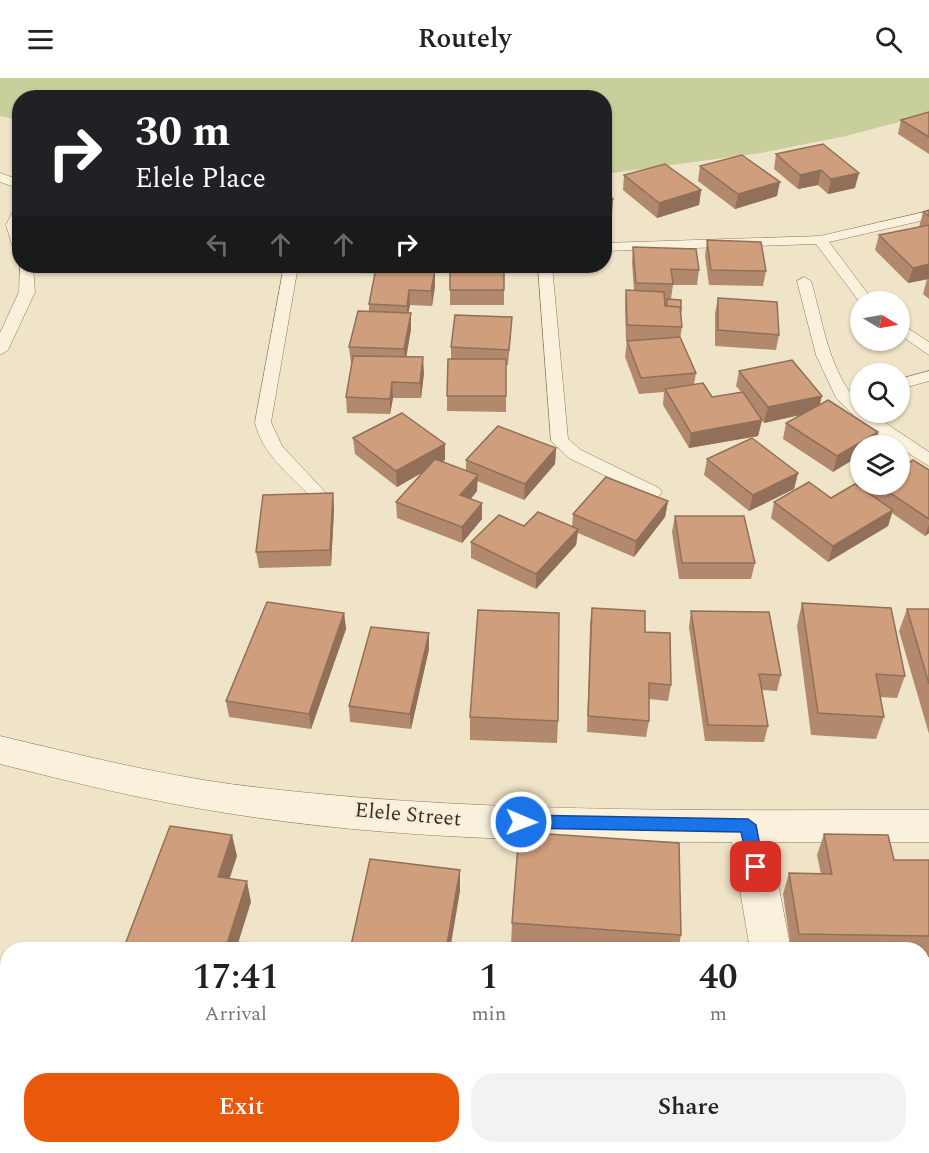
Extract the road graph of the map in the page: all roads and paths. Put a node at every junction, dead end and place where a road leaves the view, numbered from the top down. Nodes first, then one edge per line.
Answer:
1 (929, 215) edge
2 (820, 240) junction
3 (612, 247) edge
4 (26, 273) edge
5 (290, 273) edge
6 (546, 273) edge
7 (804, 281) dead end
8 (859, 291) edge
9 (910, 336) edge
10 (0, 350) edge
11 (929, 351) edge
12 (929, 376) edge
13 (910, 381) edge
14 (850, 393) edge
15 (872, 423) edge
16 (929, 460) edge
17 (653, 492) edge
18 (317, 493) edge
19 (0, 750) edge
20 (748, 825) junction
21 (929, 826) edge
22 (770, 942) edge

1 - 2 lane
2 - 3 lane
2 - 8 lane
4 - 10 lane
5 - 18 lane
6 - 17 lane
7 - 14 lane
9 - 11 lane
12 - 13 lane
15 - 16 lane
19 - 20 street, Elele Street
20 - 21 street, Elele Street
20 - 22 street

